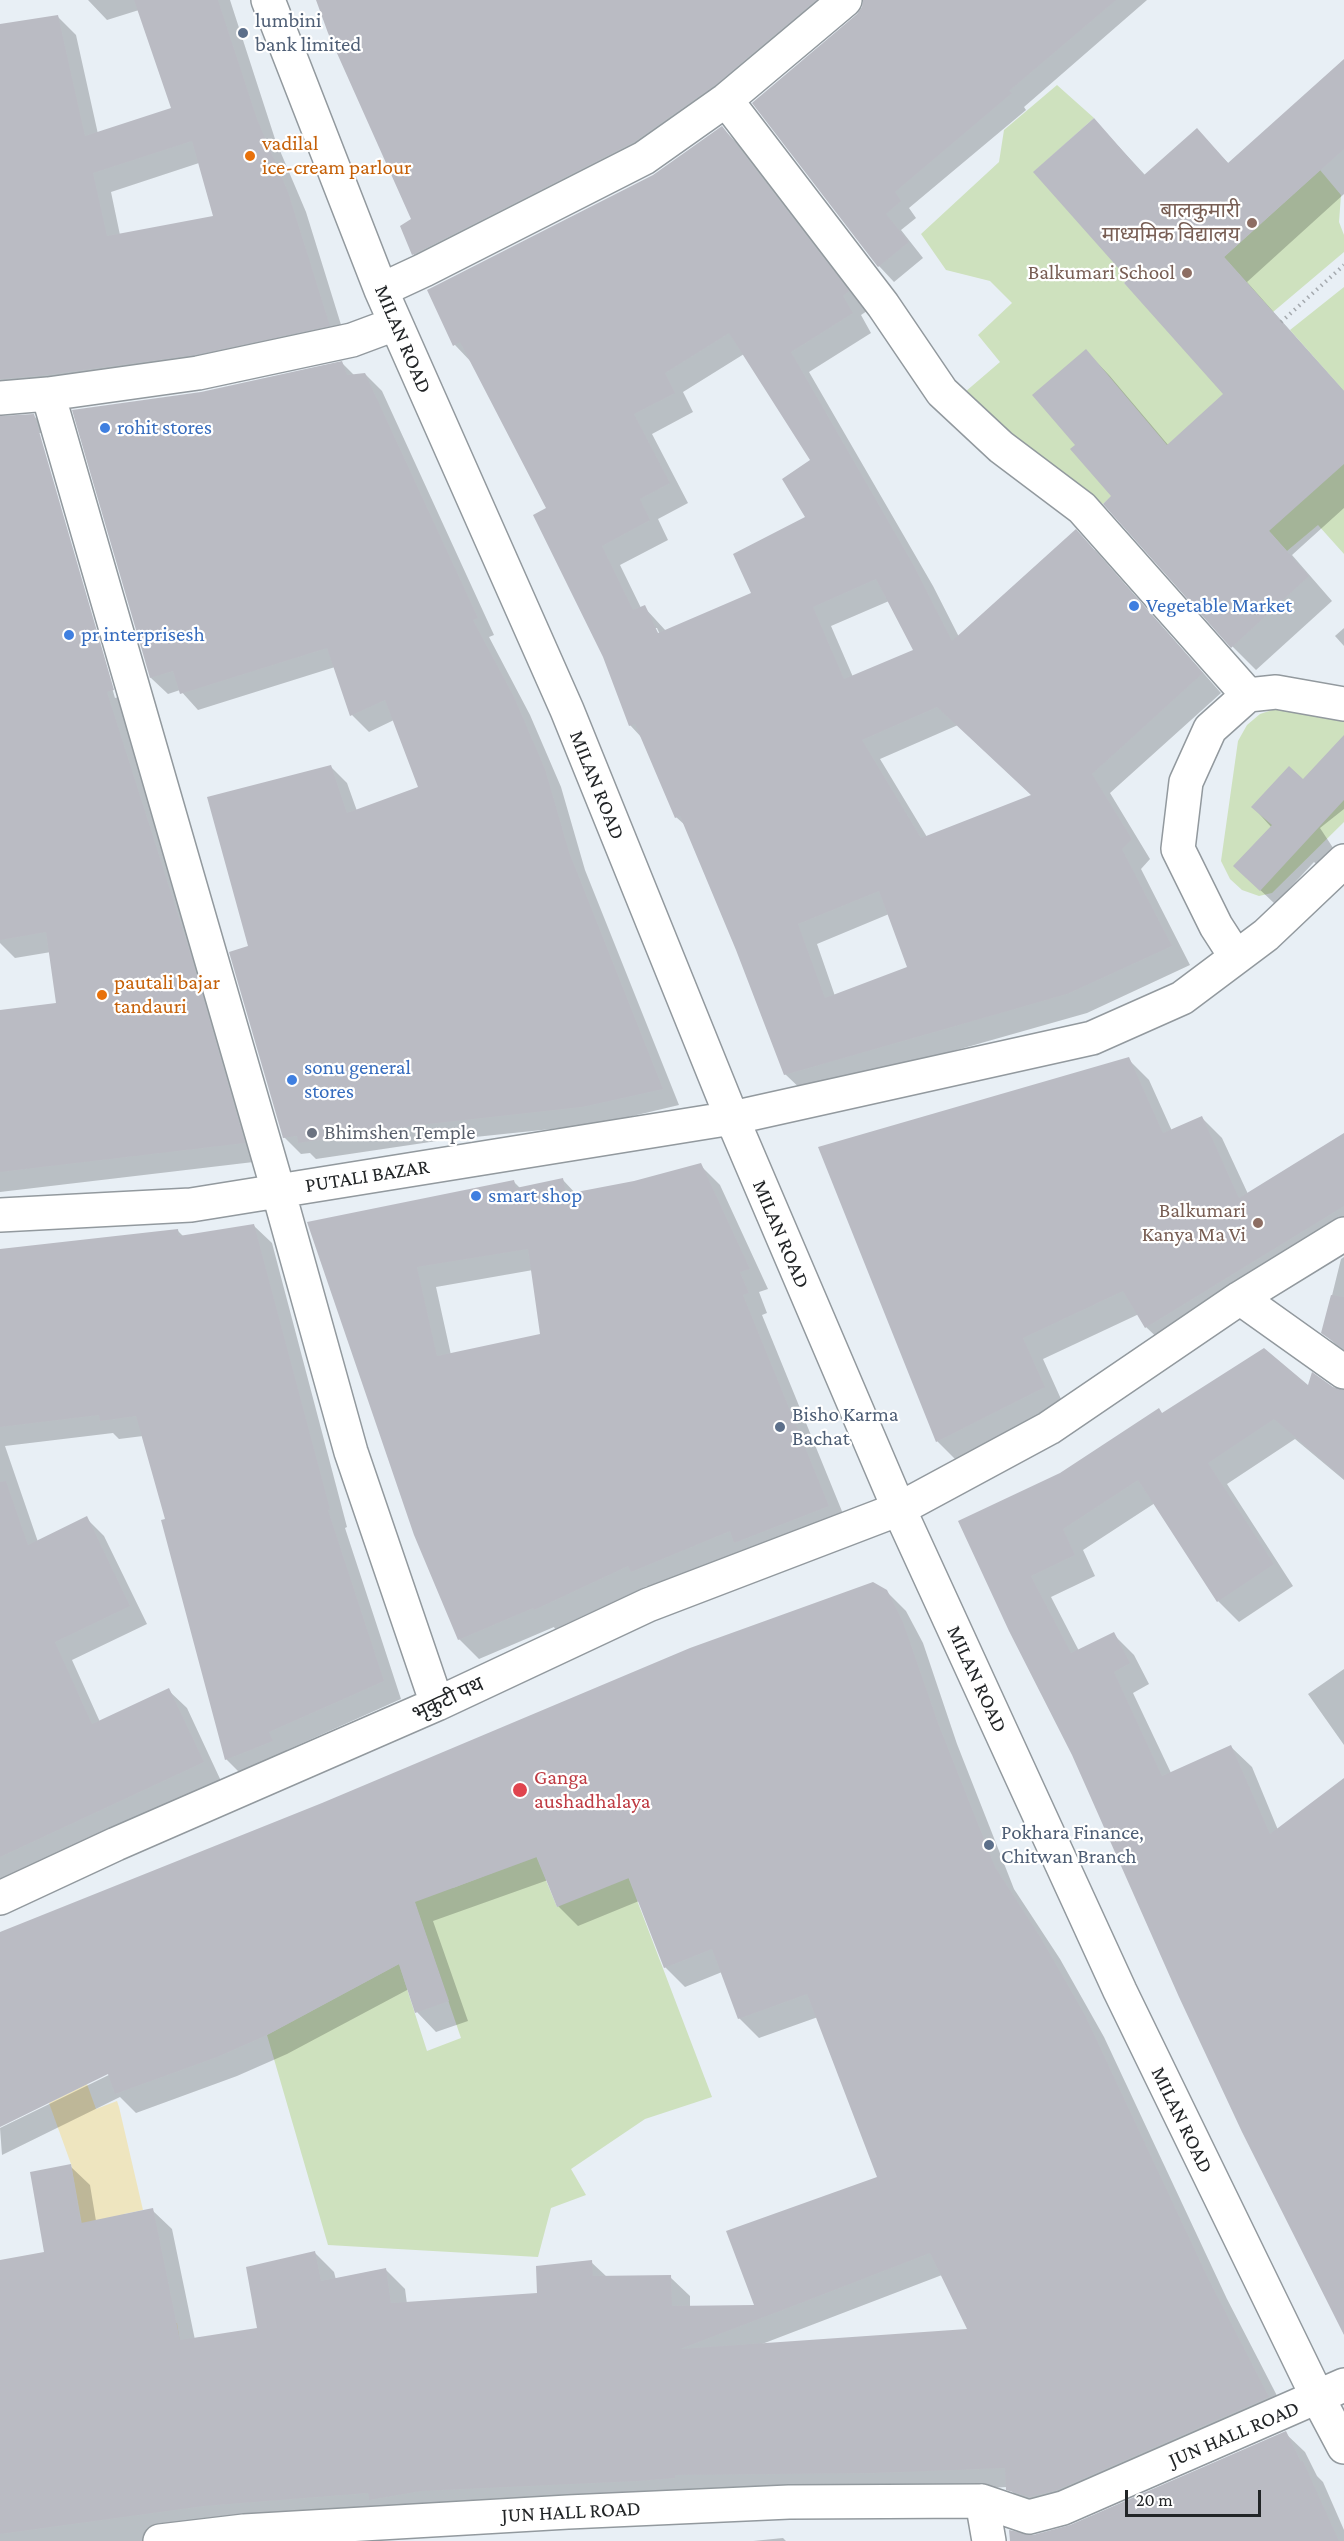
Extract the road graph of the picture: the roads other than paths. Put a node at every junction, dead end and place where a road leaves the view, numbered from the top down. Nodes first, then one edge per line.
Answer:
1 (268, 0) edge
2 (845, 0) edge
3 (726, 100) junction
4 (381, 290) junction
5 (395, 324) junction
6 (48, 394) junction
7 (0, 398) edge
8 (1248, 695) junction
9 (1344, 704) edge
10 (1344, 861) edge
11 (1236, 957) junction
12 (732, 1118) junction
13 (278, 1190) junction
14 (0, 1215) edge
15 (1344, 1234) edge
16 (1240, 1298) junction
17 (1344, 1372) edge
18 (899, 1509) junction
19 (437, 1704) junction
20 (0, 1898) edge
21 (1331, 2391) edge
22 (1344, 2447) edge
23 (982, 2502) junction
24 (160, 2541) edge
25 (989, 2541) edge

1 - 4 street, MILAN ROAD
2 - 3 street
3 - 4 street
3 - 8 street
4 - 5 street, MILAN ROAD
5 - 6 street
5 - 12 street, MILAN ROAD
6 - 7 street
6 - 13 street
8 - 9 street
8 - 11 street
10 - 11 street, PUTALI BAZAR
11 - 12 street, PUTALI BAZAR
12 - 13 street, PUTALI BAZAR
12 - 18 street, MILAN ROAD
13 - 14 street, PUTALI BAZAR
13 - 19 street
15 - 16 street, भृकुटी पथ
16 - 17 street
16 - 18 street, भृकुटी पथ
18 - 19 street, भृकुटी पथ
18 - 21 street, MILAN ROAD
19 - 20 street, भृकुटी पथ
21 - 22 street, MILAN ROAD
21 - 23 street, JUN HALL ROAD
23 - 24 street, JUN HALL ROAD
23 - 25 street

